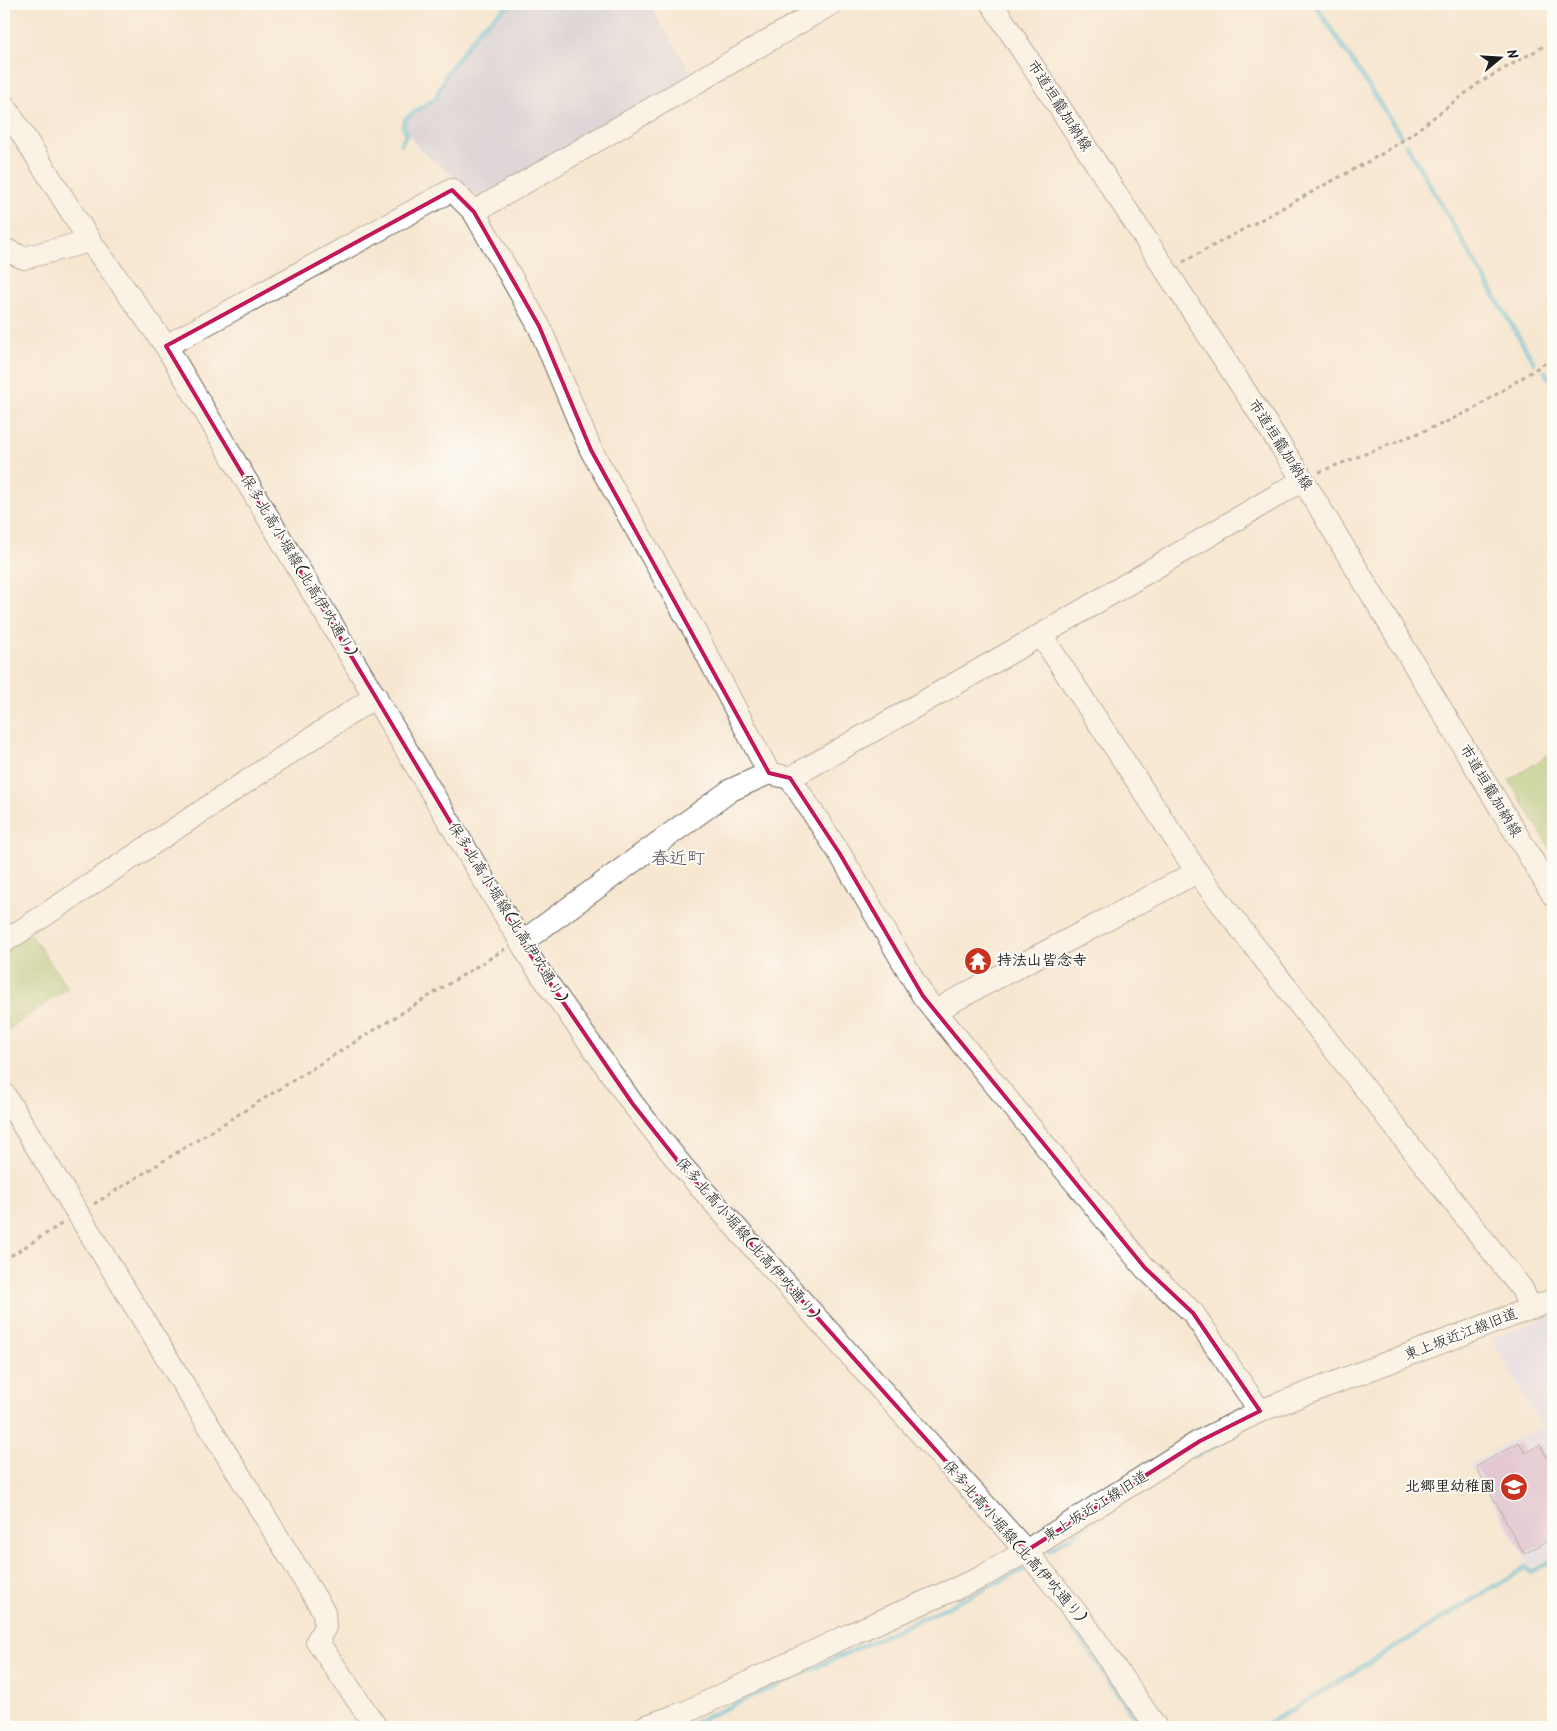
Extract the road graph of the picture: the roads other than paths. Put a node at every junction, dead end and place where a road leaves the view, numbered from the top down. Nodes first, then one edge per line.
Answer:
1 (832, 4) edge
2 (992, 4) edge
3 (4, 105) edge
4 (474, 212) junction
5 (90, 241) junction
6 (4, 248) edge
7 (166, 346) junction
8 (1303, 480) junction
9 (1040, 635) junction
10 (376, 696) junction
11 (780, 776) junction
12 (1198, 872) junction
13 (1553, 895) edge
14 (4, 942) edge
15 (522, 942) junction
16 (936, 1012) junction
17 (4, 1094) edge
18 (1553, 1300) edge
19 (1530, 1308) junction
20 (1260, 1411) junction
21 (1026, 1551) junction
22 (376, 1727) edge
23 (644, 1727) edge
24 (1156, 1727) edge

1 - 4 street
2 - 8 street, 市道垣籠加納線
3 - 5 street, 保多北高小堀線(北高伊吹通り)
4 - 7 street
4 - 11 street
5 - 6 street
5 - 7 street, 保多北高小堀線(北高伊吹通り)
7 - 10 street, 保多北高小堀線(北高伊吹通り)
8 - 9 street
8 - 13 street, 市道垣籠加納線
9 - 11 street
9 - 12 street
10 - 14 street
10 - 15 street, 保多北高小堀線(北高伊吹通り)
11 - 15 street
11 - 16 street
12 - 16 street
12 - 19 street
15 - 21 street, 保多北高小堀線(北高伊吹通り)
16 - 20 street
17 - 22 street
18 - 19 street, 東上坂近江線旧道
19 - 20 street, 東上坂近江線旧道
20 - 21 street, 東上坂近江線旧道
21 - 23 street, 東上坂近江線旧道
21 - 24 street, 保多北高小堀線(北高伊吹通り)

